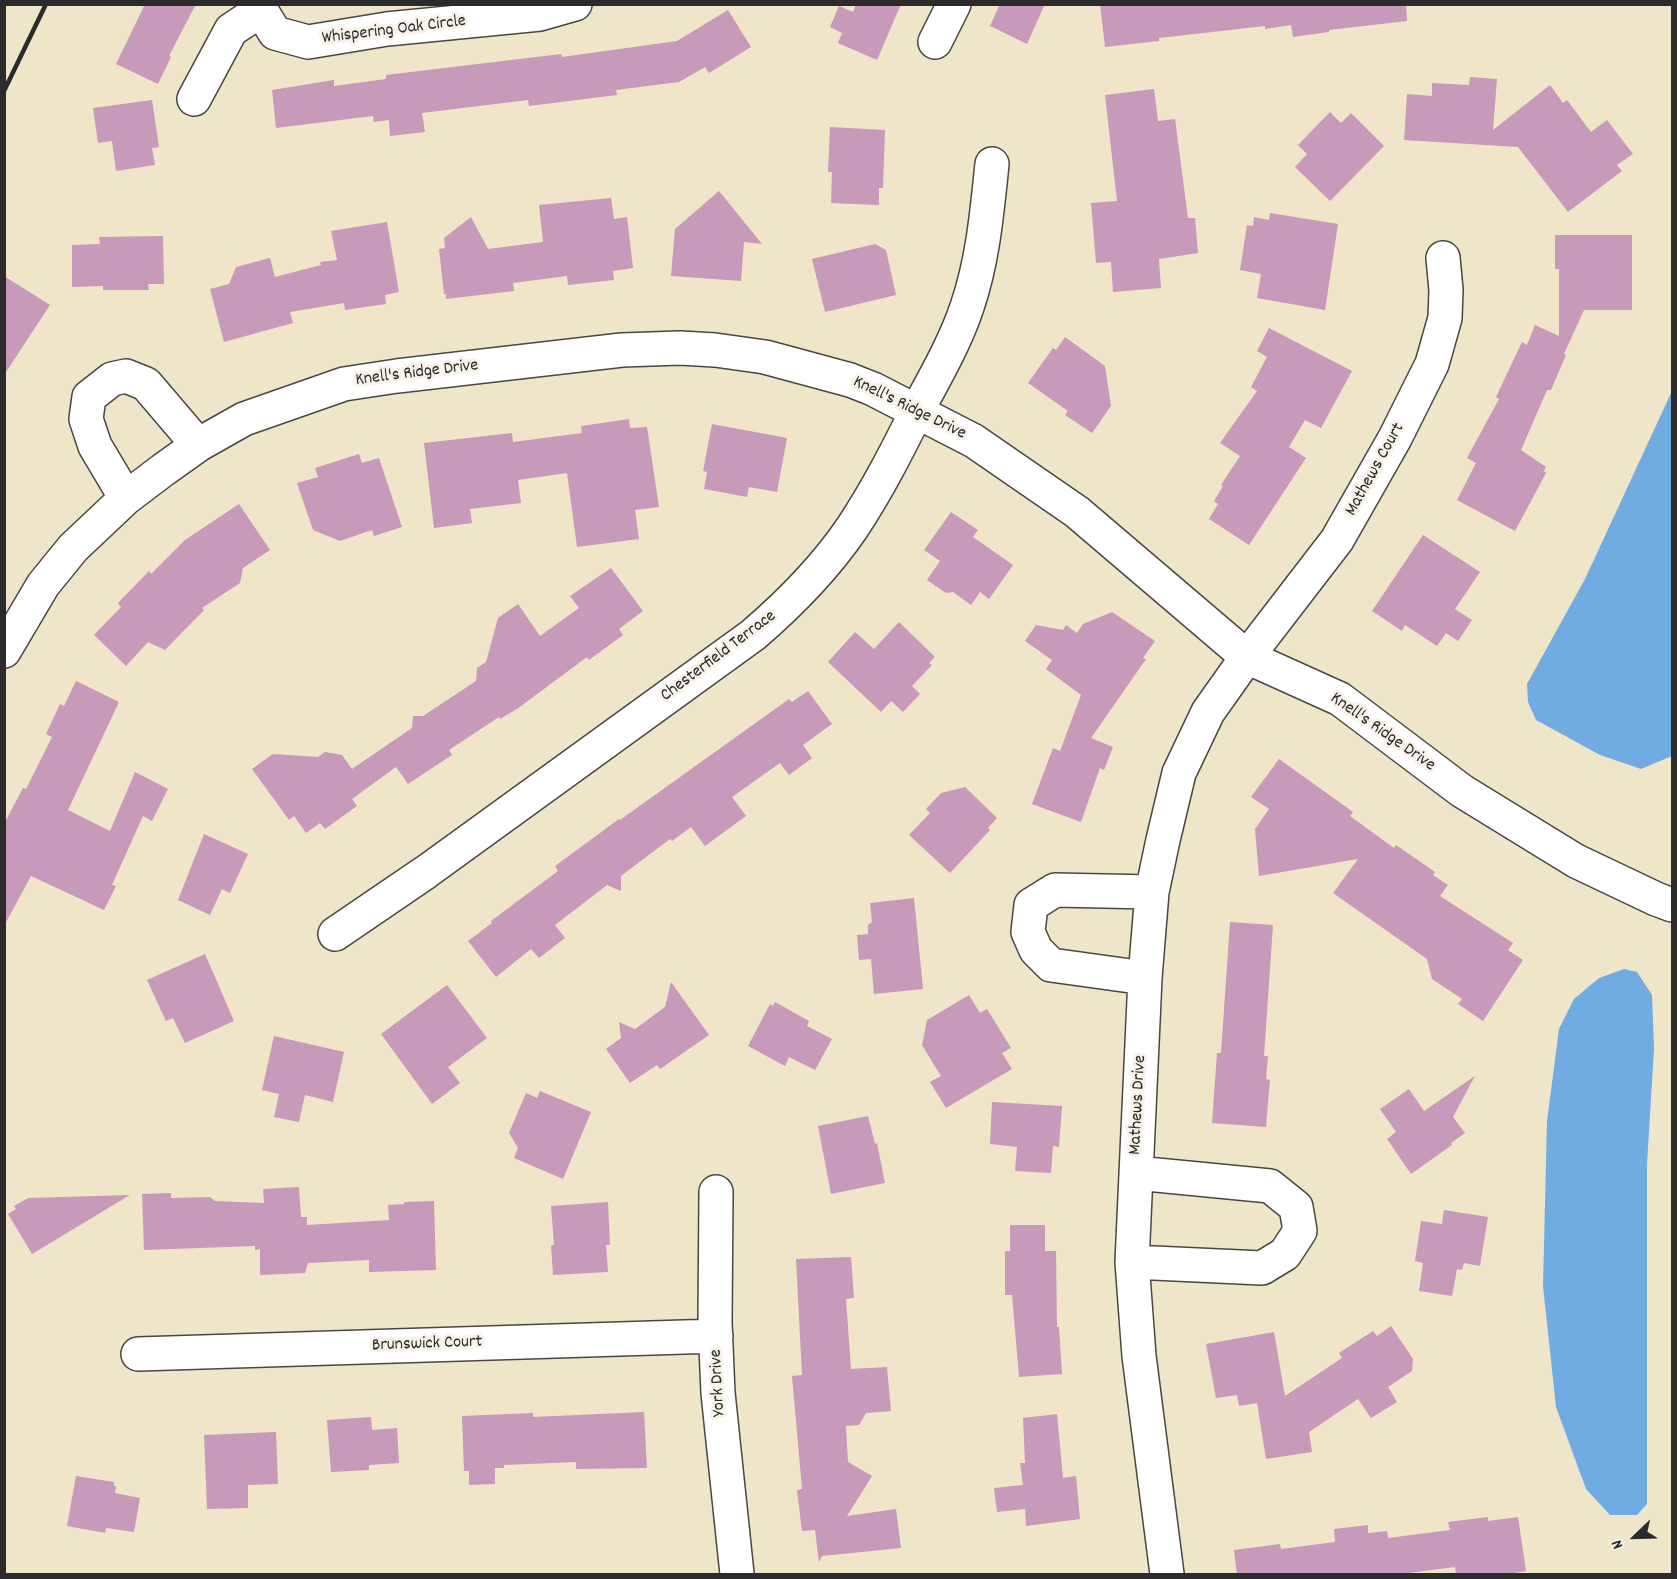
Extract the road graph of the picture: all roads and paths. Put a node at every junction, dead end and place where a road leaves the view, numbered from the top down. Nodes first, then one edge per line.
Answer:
1 (575, 4) edge
2 (954, 4) edge
3 (260, 7) edge
4 (935, 42) dead end
5 (194, 99) dead end
6 (992, 164) dead end
7 (1443, 258) dead end
8 (917, 411) junction
9 (198, 445) junction
10 (126, 498) junction
11 (4, 651) edge
12 (1247, 657) junction
13 (1152, 892) junction
14 (1672, 905) edge
15 (335, 934) dead end
16 (1145, 978) junction
17 (1136, 1173) junction
18 (716, 1192) dead end
19 (1132, 1262) junction
20 (717, 1336) junction
21 (138, 1354) dead end
22 (737, 1575) edge
23 (1167, 1575) edge

1 - 3 street, Whispering Oak Circle
2 - 4 street
3 - 5 street, Whispering Oak Circle
6 - 8 street, Chesterfield Terrace
7 - 12 street, Mathews Court
8 - 9 street, Knell's Ridge Drive
8 - 12 street, Knell's Ridge Drive
8 - 15 street, Chesterfield Terrace
9 - 10 street, Knell's Ridge Drive
9 - 10 street
10 - 11 street, Knell's Ridge Drive
12 - 13 street, Mathews Drive
12 - 14 street, Knell's Ridge Drive
13 - 16 street, Mathews Drive
13 - 16 street
16 - 17 street, Mathews Drive
17 - 19 street, Mathews Drive
17 - 19 street
18 - 20 street, York Drive
19 - 23 street, Mathews Drive
20 - 21 street, Brunswick Court
20 - 22 street, York Drive

